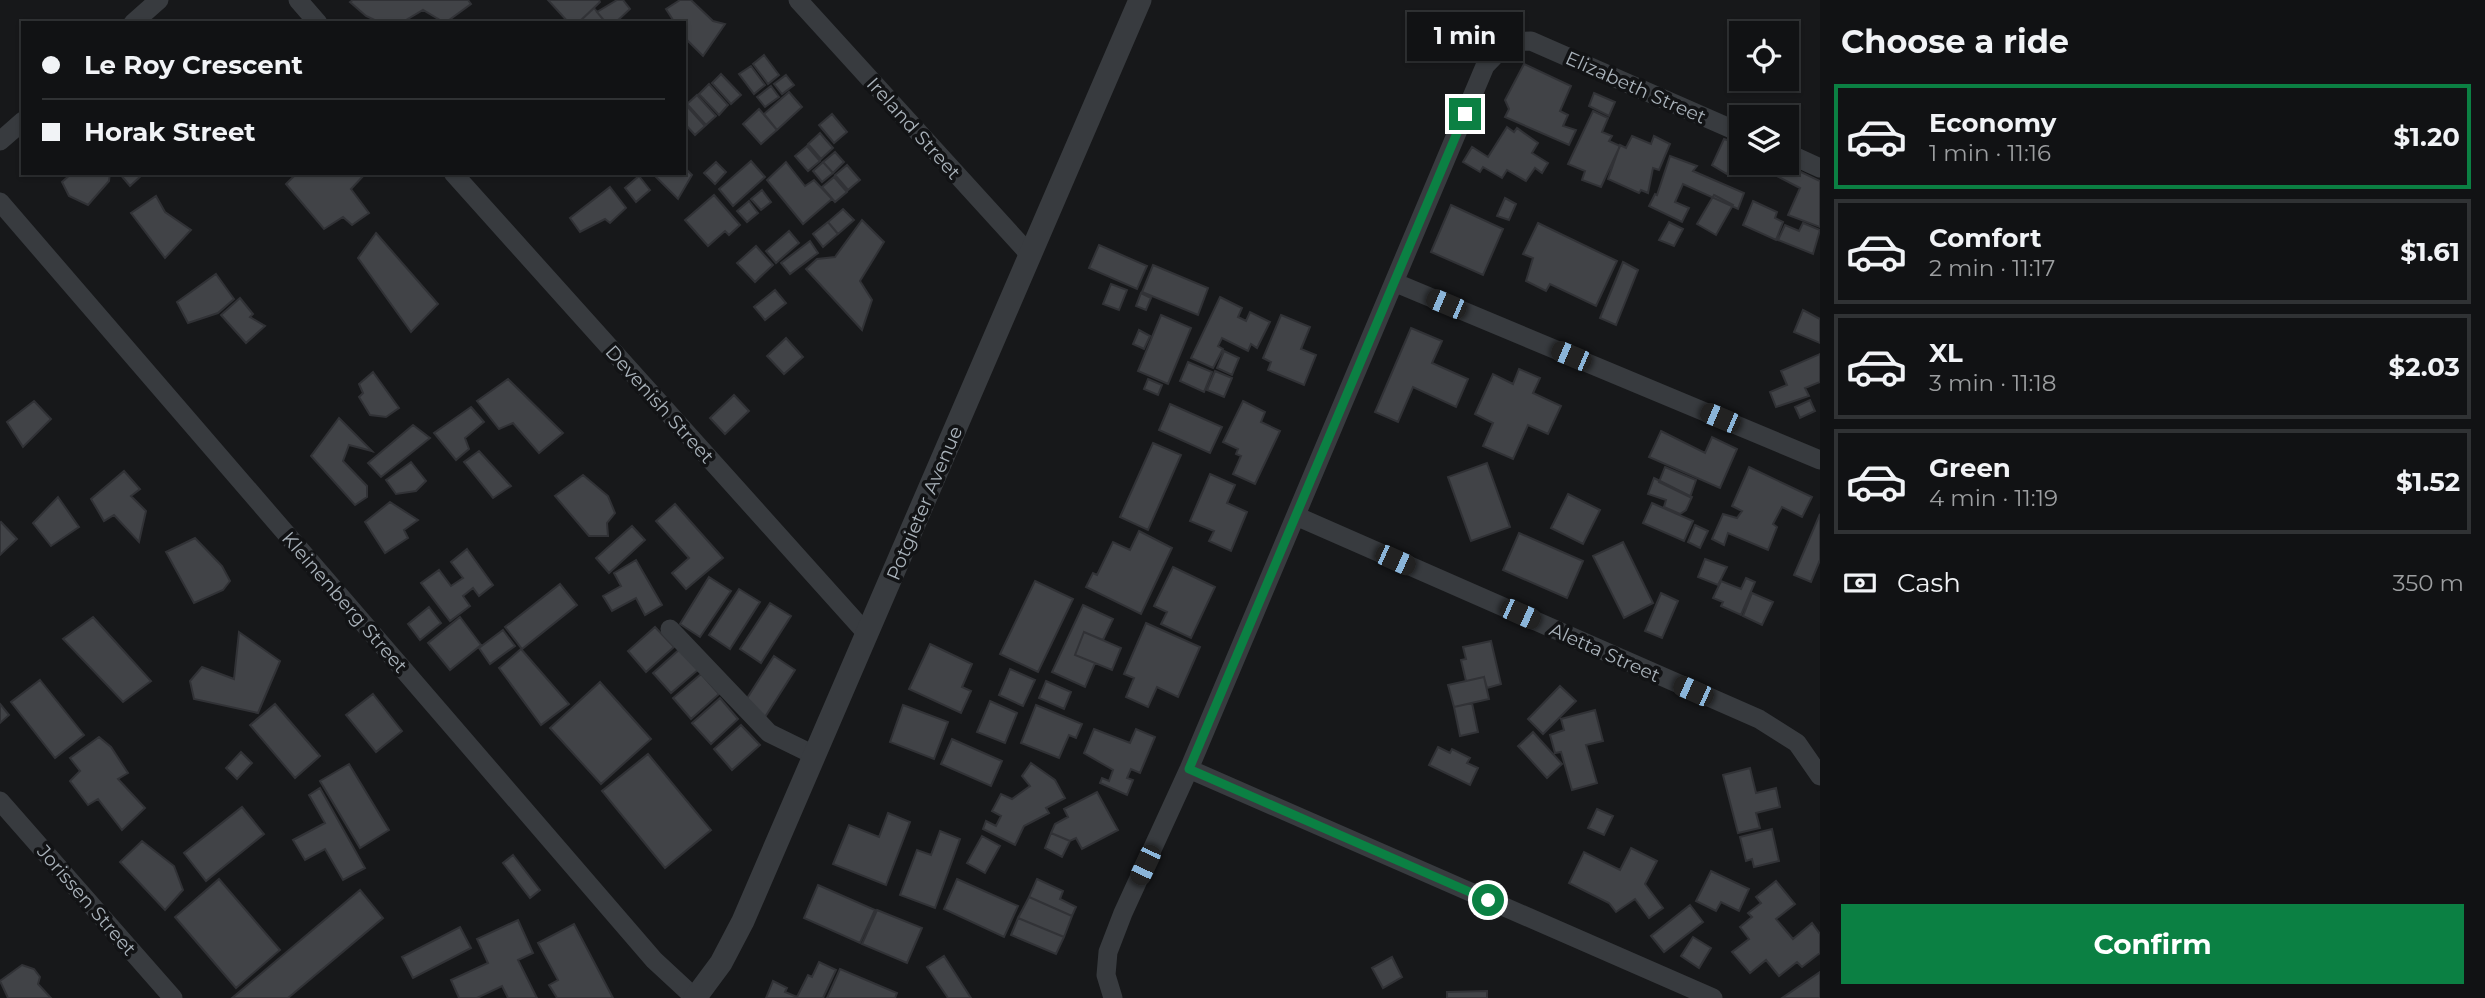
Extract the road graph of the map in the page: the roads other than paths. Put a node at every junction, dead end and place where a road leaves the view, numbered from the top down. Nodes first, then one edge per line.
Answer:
1 (159, 0) edge
2 (298, 0) edge
3 (798, 0) edge
4 (1140, 0) edge
5 (135, 21) edge
6 (316, 21) edge
7 (21, 123) edge
8 (1729, 128) edge
9 (0, 141) edge
10 (1799, 158) edge
11 (1820, 167) edge
12 (455, 175) edge
13 (0, 202) edge
14 (1031, 256) junction
15 (1396, 283) junction
16 (1820, 460) edge
17 (1296, 516) junction
18 (670, 629) dead end
19 (867, 634) junction
20 (814, 755) junction
21 (1189, 769) junction
22 (1820, 776) edge
23 (0, 801) edge
24 (173, 998) edge
25 (695, 998) edge
26 (1113, 998) edge
27 (1713, 998) edge

1 - 5 street
2 - 6 street
3 - 14 street, Ireland Street
4 - 14 street, Potgieter Avenue
7 - 9 street
8 - 15 street, Elizabeth Street
10 - 11 street
12 - 19 street, Devenish Street
13 - 25 street, Kleinenberg Street
14 - 19 street, Potgieter Avenue
15 - 16 street
15 - 17 street
17 - 21 street
17 - 22 street, Aletta Street
18 - 20 street
19 - 20 street, Potgieter Avenue
20 - 25 street, Potgieter Avenue
21 - 26 street
21 - 27 street
23 - 24 street, Jorissen Street

